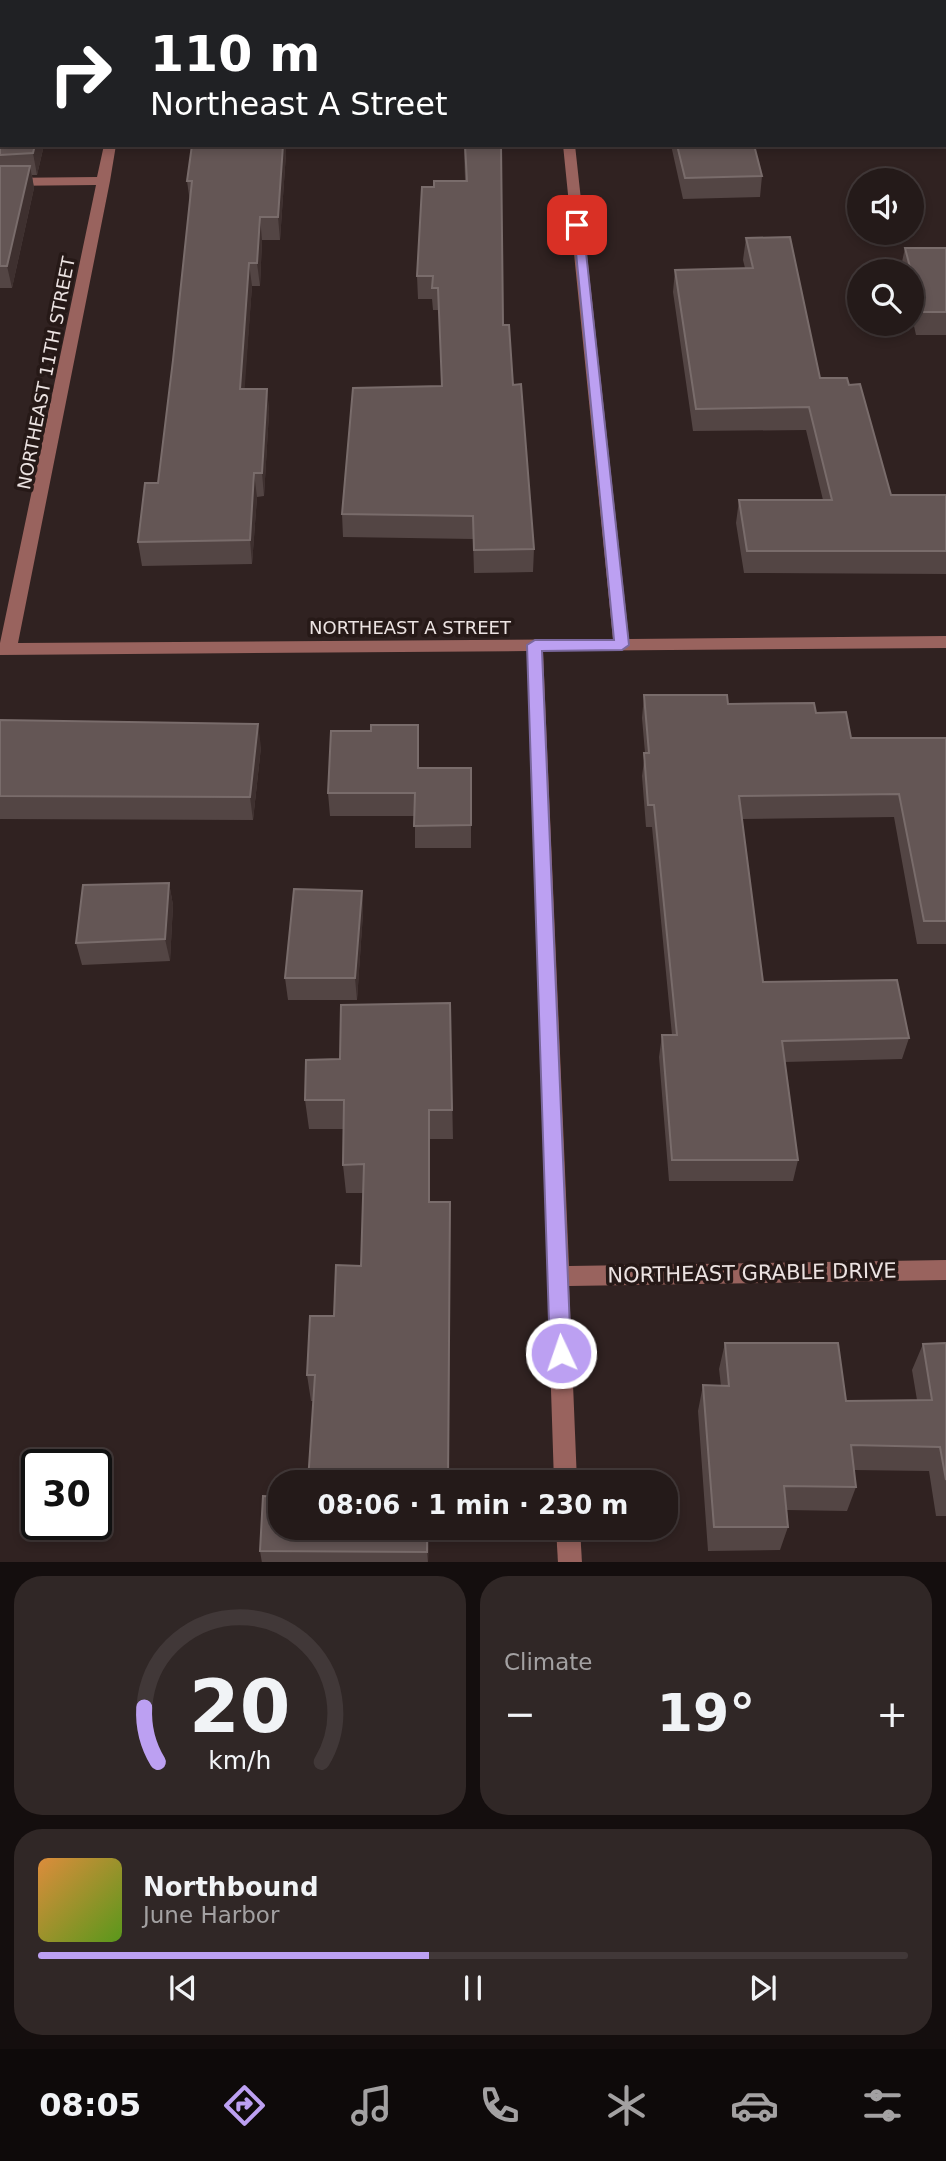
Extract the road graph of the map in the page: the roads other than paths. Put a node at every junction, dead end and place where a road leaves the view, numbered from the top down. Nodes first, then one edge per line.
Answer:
1 (110, 147) edge
2 (569, 147) edge
3 (104, 181) junction
4 (0, 182) edge
5 (946, 642) edge
6 (535, 645) junction
7 (622, 645) junction
8 (5, 649) edge
9 (946, 1270) edge
10 (557, 1276) junction
11 (565, 1470) edge
12 (569, 1540) edge
13 (570, 1562) edge

1 - 3 street, NORTHEAST 11TH STREET
2 - 7 street
3 - 4 street
3 - 8 street, NORTHEAST 11TH STREET
5 - 7 street, NORTHEAST A STREET
6 - 7 street, NORTHEAST A STREET
6 - 8 street, NORTHEAST A STREET
6 - 10 street
9 - 10 street, NORTHEAST GRABLE DRIVE
10 - 11 street
12 - 13 street

